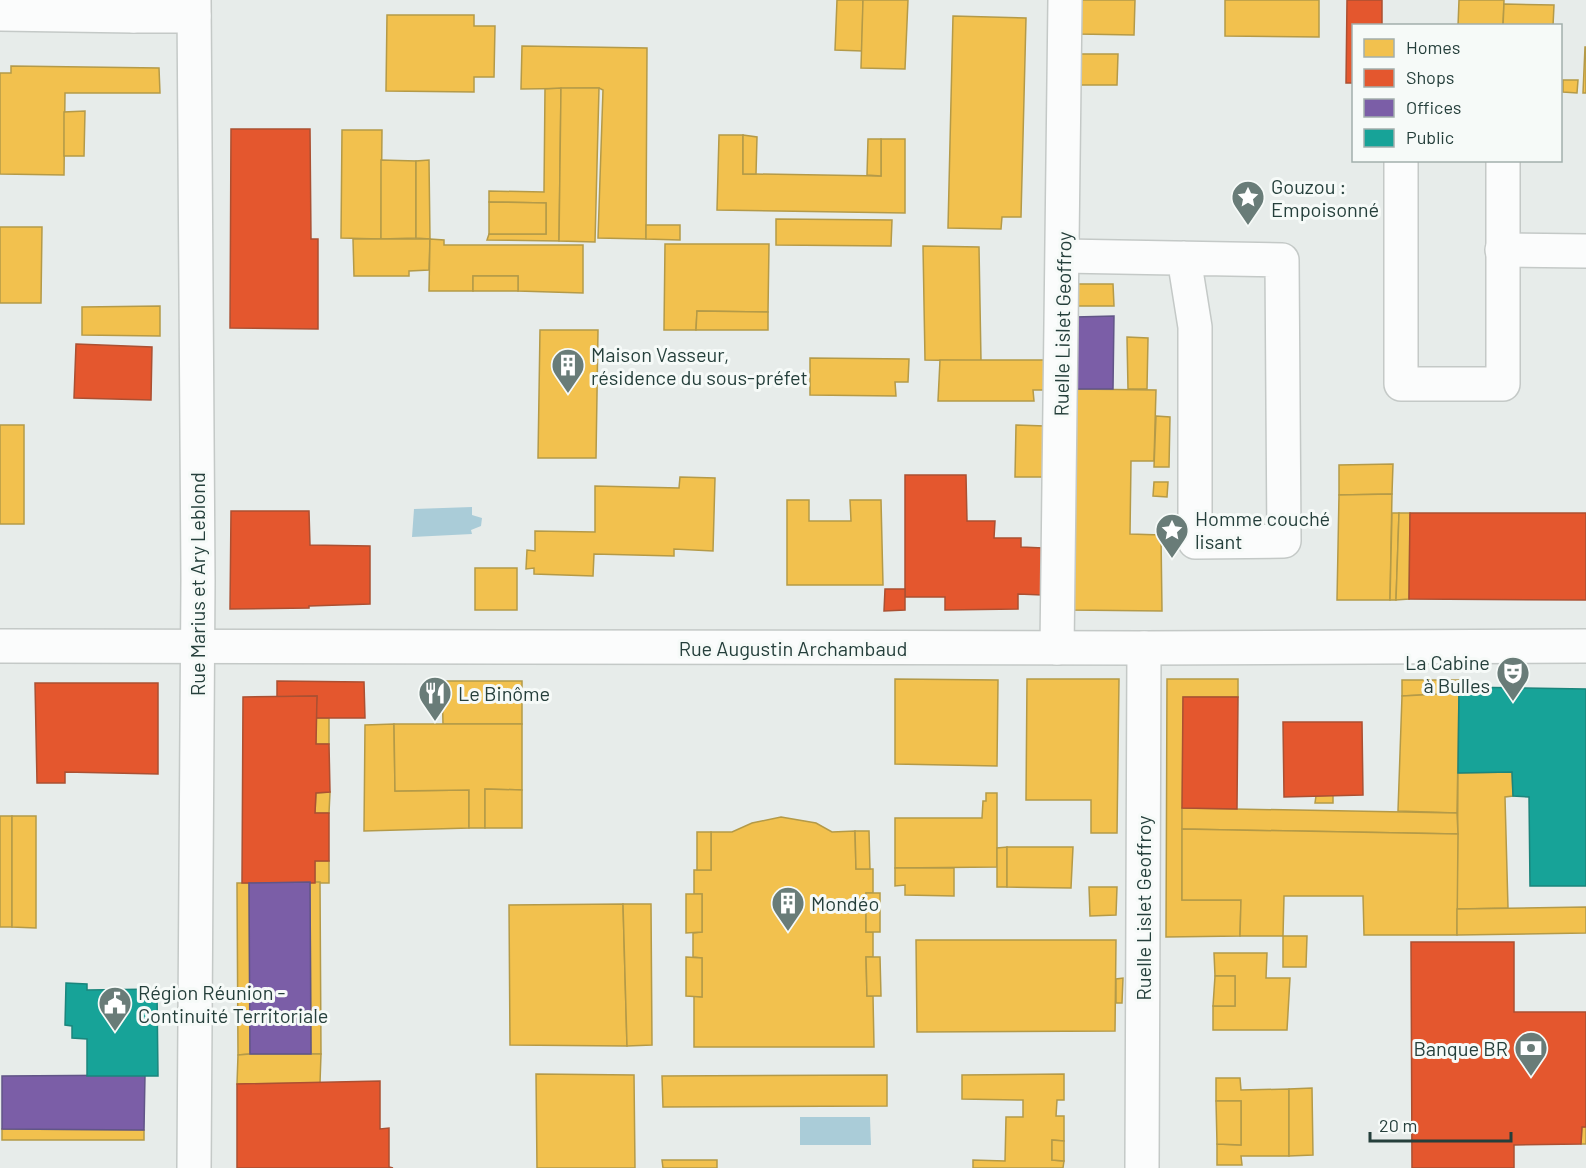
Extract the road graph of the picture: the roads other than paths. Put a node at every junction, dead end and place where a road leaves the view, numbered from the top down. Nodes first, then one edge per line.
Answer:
1 (1065, 0) edge
2 (134, 8) edge
3 (194, 8) edge
4 (0, 14) edge
5 (1401, 162) edge
6 (1503, 162) edge
7 (1502, 250) junction
8 (1586, 250) edge
9 (1063, 256) junction
10 (1184, 258) junction
11 (0, 646) edge
12 (1586, 646) edge
13 (197, 647) junction
14 (1058, 648) junction
15 (1144, 648) junction
16 (194, 1168) edge
17 (1142, 1168) edge

1 - 9 street, Ruelle Lislet Geoffroy
2 - 3 street
2 - 4 street
3 - 13 street, Rue Marius et Ary Leblond
5 - 7 street
6 - 7 street
7 - 8 street
9 - 10 street
9 - 14 street, Ruelle Lislet Geoffroy
10 - 10 street
11 - 13 street, Rue Augustin Archambaud
12 - 15 street, Rue Augustin Archambaud
13 - 14 street, Rue Augustin Archambaud
13 - 16 street, Rue Marius et Ary Leblond
14 - 15 street, Rue Augustin Archambaud
15 - 17 street, Ruelle Lislet Geoffroy

